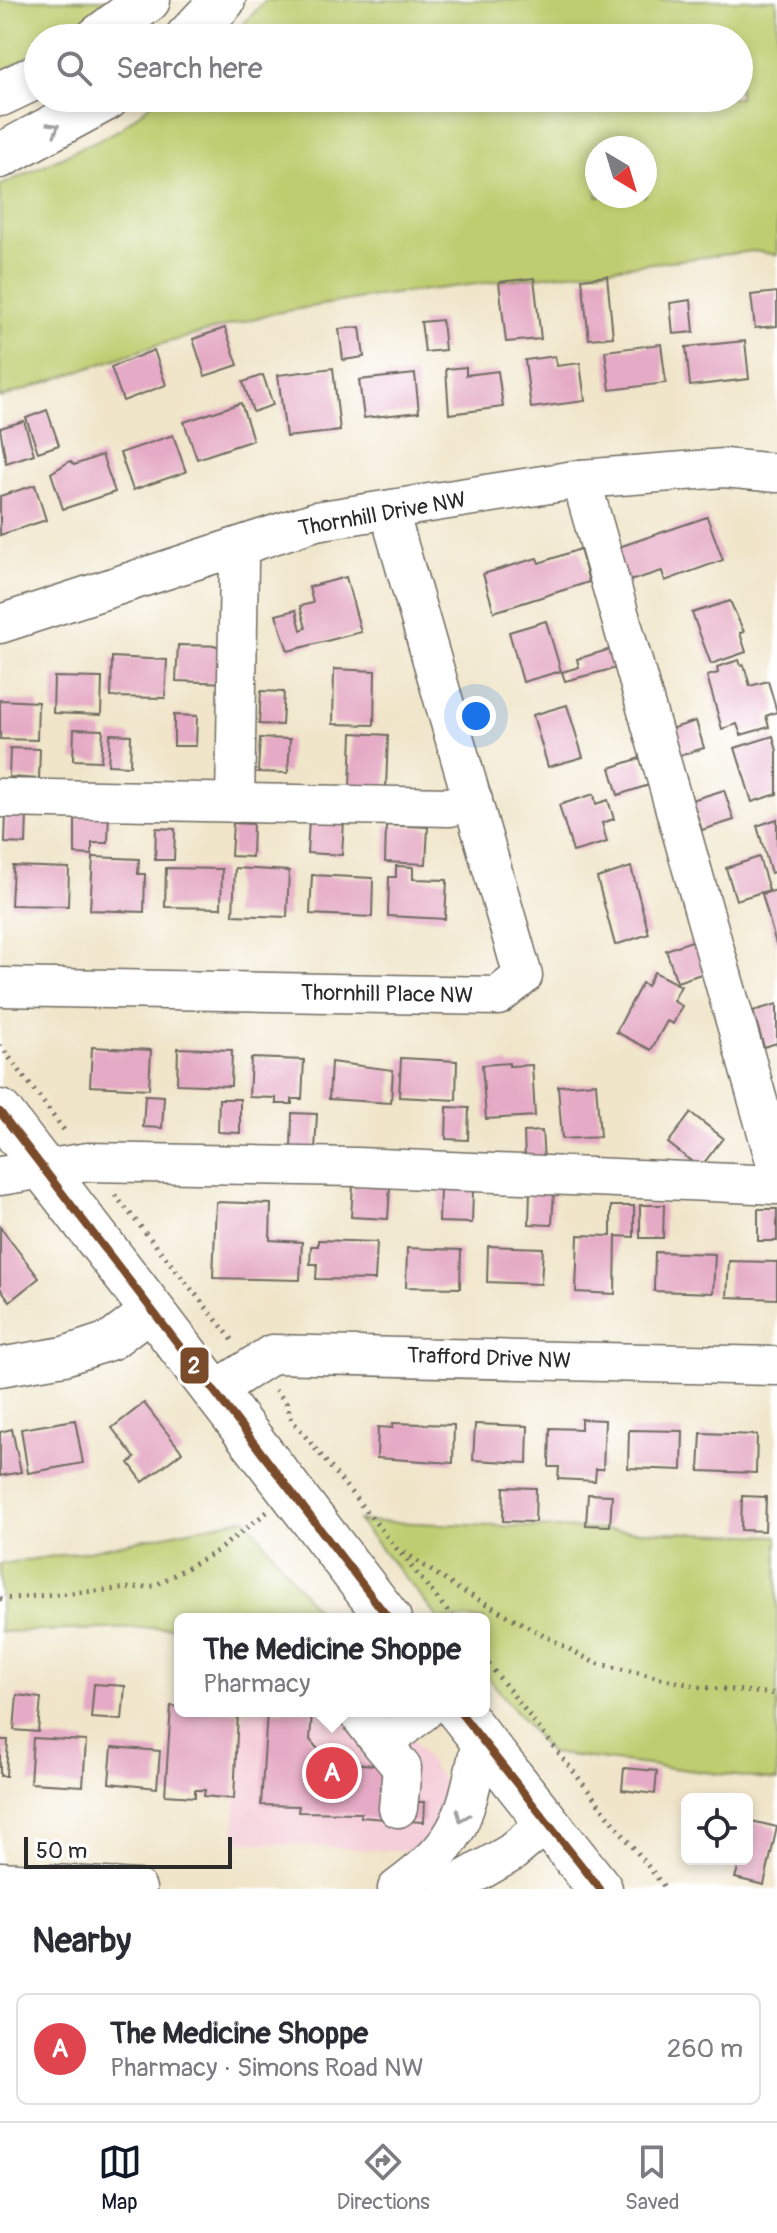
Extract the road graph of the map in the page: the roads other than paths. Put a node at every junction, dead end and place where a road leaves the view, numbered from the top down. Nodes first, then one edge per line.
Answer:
1 (148, 0) edge
2 (223, 0) edge
3 (116, 24) edge
4 (200, 24) edge
5 (24, 83) edge
6 (0, 94) edge
7 (81, 112) edge
8 (0, 156) edge
9 (581, 479) junction
10 (775, 479) edge
11 (389, 511) junction
12 (235, 548) junction
13 (0, 624) edge
14 (0, 798) edge
15 (473, 800) junction
16 (235, 803) junction
17 (0, 987) edge
18 (0, 1112) edge
19 (777, 1168) edge
20 (44, 1169) junction
21 (0, 1176) edge
22 (777, 1185) edge
23 (151, 1310) junction
24 (777, 1366) edge
25 (0, 1367) edge
26 (213, 1392) junction
27 (384, 1613) edge
28 (361, 1717) edge
29 (416, 1717) edge
30 (470, 1726) edge
31 (382, 1744) junction
32 (398, 1808) dead end
33 (547, 1823) junction
34 (0, 1881) edge
35 (137, 1889) edge
36 (397, 1889) edge
37 (448, 1889) edge
38 (600, 1889) edge

1 - 3 main road
2 - 4 main road
5 - 6 main road
8 -> 7 main road
9 - 10 street, Thornhill Drive NW
9 - 11 street, Thornhill Drive NW
9 - 19 street
11 - 12 street, Thornhill Drive NW
11 - 15 street, Thornhill Place NW
12 - 13 street, Thornhill Drive NW
12 - 16 street
14 - 16 street
15 - 16 street
15 - 17 street, Thornhill Place NW
18 - 20 main road
20 - 21 street
20 - 22 street
20 - 23 main road
23 - 25 street
23 - 26 main road
24 - 26 street, Trafford Drive NW
26 - 27 main road
28 - 31 street
29 - 31 street
30 - 33 main road
30 -> 36 street
31 - 32 street
33 - 37 street
33 - 38 main road
34 - 35 street

